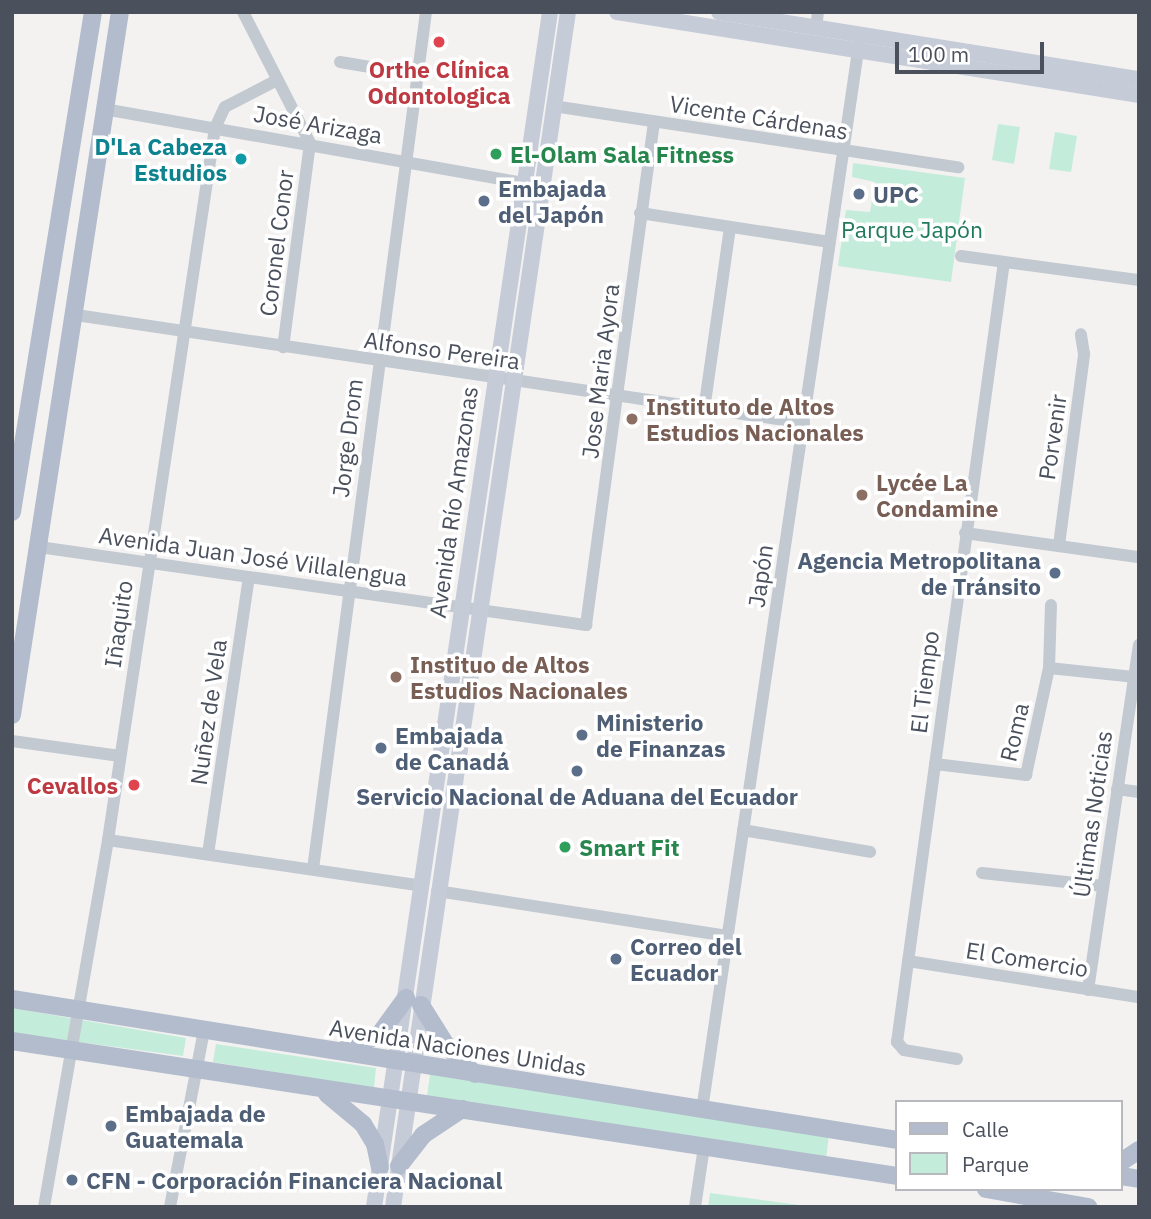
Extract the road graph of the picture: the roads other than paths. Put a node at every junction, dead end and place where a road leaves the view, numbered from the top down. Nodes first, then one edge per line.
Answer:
1 (86, 12) edge
2 (93, 12) edge
3 (109, 12) edge
4 (120, 12) edge
5 (243, 12) edge
6 (426, 12) edge
7 (550, 12) edge
8 (568, 12) edge
9 (617, 12) edge
10 (719, 12) edge
11 (692, 18) edge
12 (817, 20) edge
13 (860, 42) junction
14 (340, 62) dead end
15 (1029, 69) junction
16 (418, 75) junction
17 (1139, 79) edge
18 (277, 80) junction
19 (1139, 95) edge
20 (553, 106) junction
21 (104, 109) junction
22 (653, 122) junction
23 (215, 128) junction
24 (310, 143) junction
25 (844, 152) junction
26 (407, 162) junction
27 (958, 167) dead end
28 (524, 183) junction
29 (61, 206) junction
30 (640, 214) junction
31 (90, 215) junction
32 (730, 228) junction
33 (830, 242) junction
34 (961, 256) dead end
35 (1004, 262) junction
36 (1139, 280) edge
37 (76, 315) junction
38 (184, 333) junction
39 (1081, 334) dead end
40 (284, 347) junction
41 (377, 362) junction
42 (493, 379) junction
43 (512, 382) junction
44 (620, 397) junction
45 (704, 410) junction
46 (804, 423) junction
47 (18, 436) edge
48 (12, 512) edge
49 (965, 533) junction
50 (1059, 545) junction
51 (39, 547) junction
52 (1139, 557) edge
53 (148, 562) junction
54 (249, 577) junction
55 (349, 591) junction
56 (1052, 605) dead end
57 (461, 607) junction
58 (479, 610) junction
59 (586, 625) joint
60 (1139, 645) edge
61 (24, 650) junction
62 (1049, 668) junction
63 (12, 670) edge
64 (1134, 677) junction
65 (12, 715) edge
66 (12, 741) edge
67 (120, 756) junction
68 (935, 764) junction
69 (1117, 789) junction
70 (1139, 792) edge
71 (743, 830) junction
72 (108, 840) junction
73 (870, 852) dead end
74 (208, 854) junction
75 (313, 869) junction
76 (982, 873) dead end
77 (1103, 886) junction
78 (430, 888) junction
79 (728, 936) junction
80 (908, 961) junction
81 (1088, 990) junction
82 (1139, 998) edge
83 (12, 999) edge
84 (414, 1001) junction
85 (79, 1010) junction
86 (204, 1030) junction
87 (12, 1041) edge
88 (73, 1050) junction
89 (335, 1052) junction
90 (957, 1059) dead end
91 (395, 1061) junction
92 (414, 1063) junction
93 (196, 1071) junction
94 (475, 1074) junction
95 (321, 1090) junction
96 (398, 1101) junction
97 (463, 1109) junction
98 (702, 1110) junction
99 (895, 1140) edge
100 (704, 1147) junction
101 (1139, 1150) edge
102 (1123, 1161) edge
103 (399, 1166) junction
104 (380, 1167) junction
105 (895, 1176) edge
106 (997, 1191) edge
107 (44, 1207) edge
108 (170, 1207) edge
109 (374, 1207) edge
110 (393, 1207) edge
111 (695, 1207) edge
112 (1088, 1207) edge

1 - 29 main road
2 - 29 main road
3 - 31 main road
4 - 21 main road
5 - 18 street
6 - 16 street, Jorge Drom
7 - 28 main road, Avenida Río Amazonas
8 - 20 main road, Avenida Río Amazonas
9 - 11 main road
10 - 12 main road
11 - 13 main road
12 - 13 main road
13 - 15 main road
13 - 25 street, Japón
14 - 16 street
15 - 17 main road
15 - 19 main road
16 - 26 street, Jorge Drom
18 - 23 street, Iñaquito
18 - 24 street
20 - 22 street, Vicente Cárdenas
20 - 43 main road, Avenida Río Amazonas
21 - 23 street, José Arizaga
21 - 31 main road
22 - 25 street, Vicente Cárdenas
22 - 30 street, Jose Maria Ayora
23 - 24 street, José Arizaga
23 - 38 street, Iñaquito
24 - 26 street, José Arizaga
24 - 40 street, Coronel Conor
25 - 27 street, Vicente Cárdenas
25 - 33 street, Japón
26 - 28 street, José Arizaga
26 - 41 street, Jorge Drom
28 - 42 main road, Avenida Río Amazonas
29 - 47 main road
30 - 32 street
30 - 44 street, Jose Maria Ayora
31 - 37 main road
32 - 33 street
32 - 45 street
33 - 46 street, Japón
34 - 35 street
35 - 36 street
35 - 49 street, El Tiempo
37 - 38 street, Alfonso Pereira
37 - 51 main road
38 - 40 street, Alfonso Pereira
38 - 53 street, Iñaquito
39 - 50 street, Porvenir
40 - 41 street, Alfonso Pereira
41 - 42 street, Alfonso Pereira
41 - 55 street, Jorge Drom
42 - 43 street, Alfonso Pereira
42 - 57 main road, Avenida Río Amazonas
43 - 44 street, Alfonso Pereira
43 - 58 main road, Avenida Río Amazonas
44 - 45 street, Alfonso Pereira
44 - 59 street, Jose Maria Ayora
45 - 46 street, Alfonso Pereira
46 - 71 street, Japón
47 - 48 main road
49 - 50 street
49 - 68 street, El Tiempo
50 - 52 street
51 - 53 street, Avenida Juan José Villalengua
51 - 61 main road
53 - 54 street, Avenida Juan José Villalengua
53 - 67 street, Iñaquito
54 - 55 street, Avenida Juan José Villalengua
54 - 74 street, Nuñez de Vela
55 - 57 street, Avenida Juan José Villalengua
55 - 75 street, Jorge Drom
56 - 62 street, Roma
57 - 58 street, Avenida Juan José Villalengua
57 - 78 main road, Avenida Río Amazonas
58 - 59 street, Avenida Juan José Villalengua
58 - 78 main road, Avenida Río Amazonas
60 - 64 street, Últimas Noticias
61 - 63 main road
61 - 65 main road
62 - 64 street
62 - 68 street, Roma
64 - 69 street, Últimas Noticias
66 - 67 street
67 - 72 street, Iñaquito
68 - 80 street, El Tiempo
69 - 70 street
69 - 77 street, Últimas Noticias
71 - 73 street
71 - 79 street, Japón
72 - 74 street
72 - 85 street, Iñaquito
74 - 75 street
75 - 78 street
76 - 77 street
77 - 81 street, Últimas Noticias
78 - 79 street
78 - 84 main road, Avenida Río Amazonas
79 - 98 street, Japón
80 - 81 street, El Comercio
80 - 90 street, El Tiempo
81 - 82 street, El Comercio
83 - 85 main road, Avenida Naciones Unidas
84 - 89 main road
84 - 91 main road, Avenida Río Amazonas
84 - 92 main road, Avenida Río Amazonas
84 - 94 main road
85 - 86 main road, Avenida Naciones Unidas
85 - 88 street, Iñaquito
86 - 89 main road, Avenida Naciones Unidas
86 - 93 street
87 - 88 main road
88 - 93 main road
88 - 107 street, Iñaquito
89 - 91 main road, Avenida Naciones Unidas
91 - 92 main road, Avenida Naciones Unidas
91 - 96 main road, Avenida Río Amazonas
92 - 94 main road, Avenida Naciones Unidas
92 - 96 main road, Avenida Río Amazonas
93 - 95 main road
93 - 108 street
94 - 98 main road, Avenida Naciones Unidas
95 - 96 main road
95 - 104 main road
96 - 97 main road
96 - 103 main road, Avenida Río Amazonas
96 - 104 main road, Avenida Río Amazonas
97 - 100 main road
97 - 103 main road
98 - 99 main road, Avenida Naciones Unidas
100 - 105 main road
100 - 111 street
101 - 102 main road
103 - 110 main road, Avenida Río Amazonas
104 - 109 main road, Avenida Río Amazonas
106 - 112 main road

